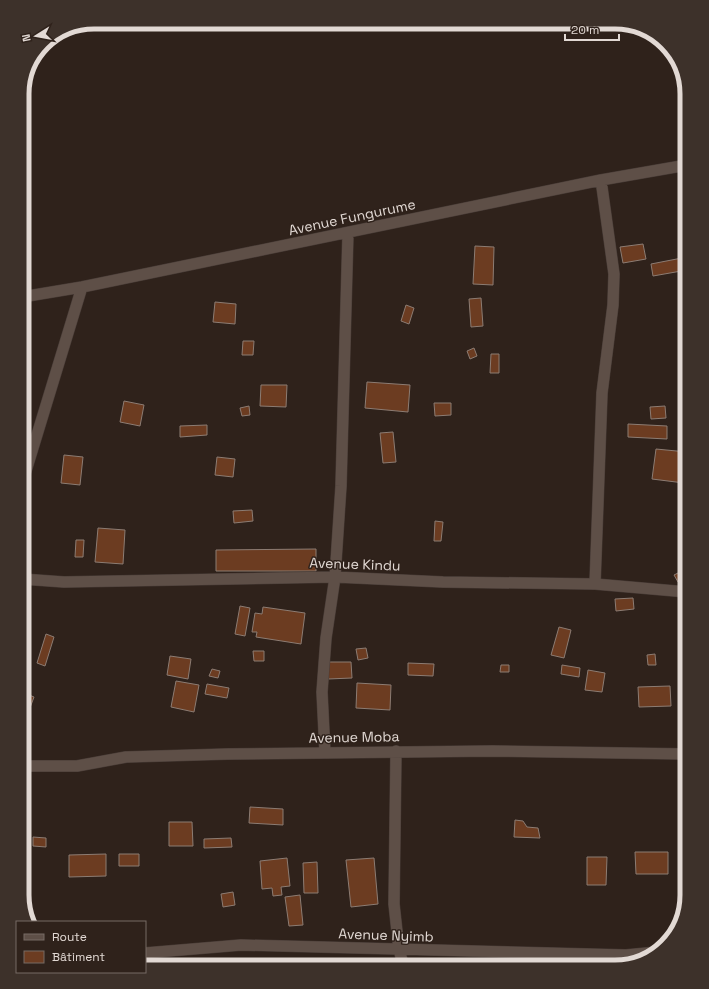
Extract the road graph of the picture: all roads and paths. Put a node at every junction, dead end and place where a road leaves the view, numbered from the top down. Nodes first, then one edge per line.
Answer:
1 (680, 166) edge
2 (601, 180) junction
3 (348, 233) junction
4 (82, 287) junction
5 (29, 296) edge
6 (29, 461) edge
7 (335, 577) junction
8 (29, 580) edge
9 (595, 584) junction
10 (680, 591) edge
11 (396, 752) junction
12 (325, 753) junction
13 (680, 754) edge
14 (29, 766) edge
15 (399, 950) junction
16 (146, 953) edge
17 (402, 960) edge
18 (618, 960) edge

1 - 2 street, Avenue Fungurume
2 - 3 street, Avenue Fungurume
2 - 9 street
3 - 4 street, Avenue Fungurume
3 - 7 street
4 - 5 street, Avenue Fungurume
4 - 6 street
7 - 8 street, Avenue Kindu
7 - 9 street, Avenue Kindu
7 - 12 street
9 - 10 street, Avenue Kindu
11 - 12 street, Avenue Moba
11 - 13 street, Avenue Moba
11 - 15 street
12 - 14 street, Avenue Moba
15 - 16 street, Avenue Nyimb
15 - 17 street
15 - 18 street, Avenue Nyimb

